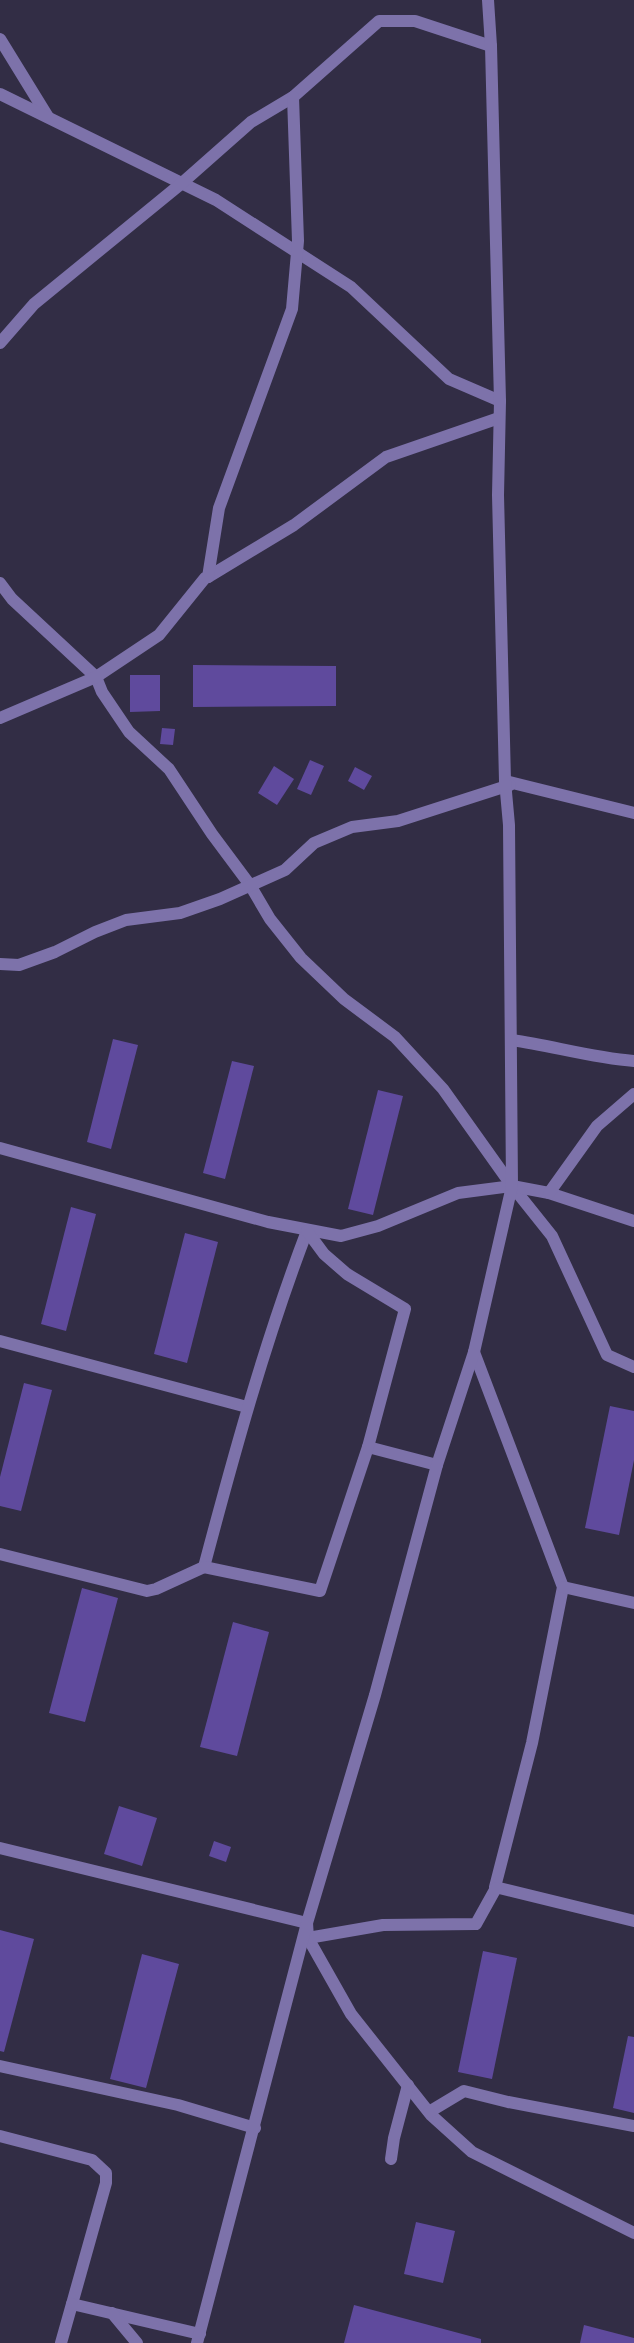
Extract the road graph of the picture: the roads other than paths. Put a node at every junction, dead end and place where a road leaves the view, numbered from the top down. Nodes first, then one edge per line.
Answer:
1 (488, 0) edge
2 (0, 39) edge
3 (491, 46) junction
4 (0, 94) edge
5 (293, 97) junction
6 (48, 118) junction
7 (182, 183) junction
8 (297, 253) junction
9 (0, 343) edge
10 (500, 401) junction
11 (499, 418) junction
12 (208, 577) junction
13 (0, 583) edge
14 (96, 676) junction
15 (0, 718) edge
16 (508, 784) junction
17 (634, 813) edge
18 (250, 885) junction
19 (0, 964) edge
20 (512, 1040) junction
21 (634, 1061) edge
22 (634, 1094) edge
23 (0, 1148) edge
24 (512, 1186) junction
25 (549, 1192) junction
26 (634, 1221) edge
27 (307, 1231) junction
28 (0, 1341) edge
29 (474, 1352) junction
30 (634, 1367) edge
31 (247, 1407) junction
32 (368, 1447) junction
33 (436, 1465) junction
34 (0, 1554) edge
35 (204, 1567) junction
36 (563, 1587) junction
37 (634, 1603) edge
38 (0, 1848) edge
39 (496, 1888) junction
40 (634, 1921) edge
41 (307, 1923) junction
42 (308, 1938) junction
43 (0, 2066) edge
44 (408, 2085) junction
45 (429, 2112) junction
46 (634, 2127) edge
47 (255, 2128) junction
48 (0, 2136) edge
49 (391, 2159) dead end
50 (634, 2233) edge
51 (72, 2304) junction
52 (112, 2313) junction
53 (198, 2339) edge
54 (61, 2343) edge
55 (137, 2343) edge

1 - 3 street
2 - 6 street
3 - 5 street
3 - 10 street
4 - 6 street
5 - 7 street
5 - 8 street
6 - 7 street
7 - 8 street
7 - 9 street
8 - 10 street
8 - 12 street
10 - 11 street
11 - 12 street
11 - 16 street
12 - 14 street
13 - 14 street
14 - 15 street
14 - 18 street
16 - 17 street
16 - 18 street
16 - 20 street
18 - 19 street
18 - 24 street
20 - 21 street
20 - 24 street
22 - 25 street
23 - 27 street
24 - 25 street
24 - 27 street
24 - 29 street
24 - 30 street
25 - 26 street
27 - 31 street
27 - 32 street
28 - 31 street
29 - 33 street
29 - 36 street
31 - 35 street
32 - 33 street
32 - 35 street
33 - 41 street
34 - 35 street
36 - 37 street
36 - 39 street
38 - 41 street
39 - 40 street
39 - 42 street
41 - 42 street
41 - 47 street
42 - 44 street
43 - 47 street
44 - 45 street
44 - 49 street
45 - 46 street
45 - 50 street
47 - 53 street
48 - 51 street
51 - 52 street
51 - 54 street
52 - 53 street
52 - 55 street

